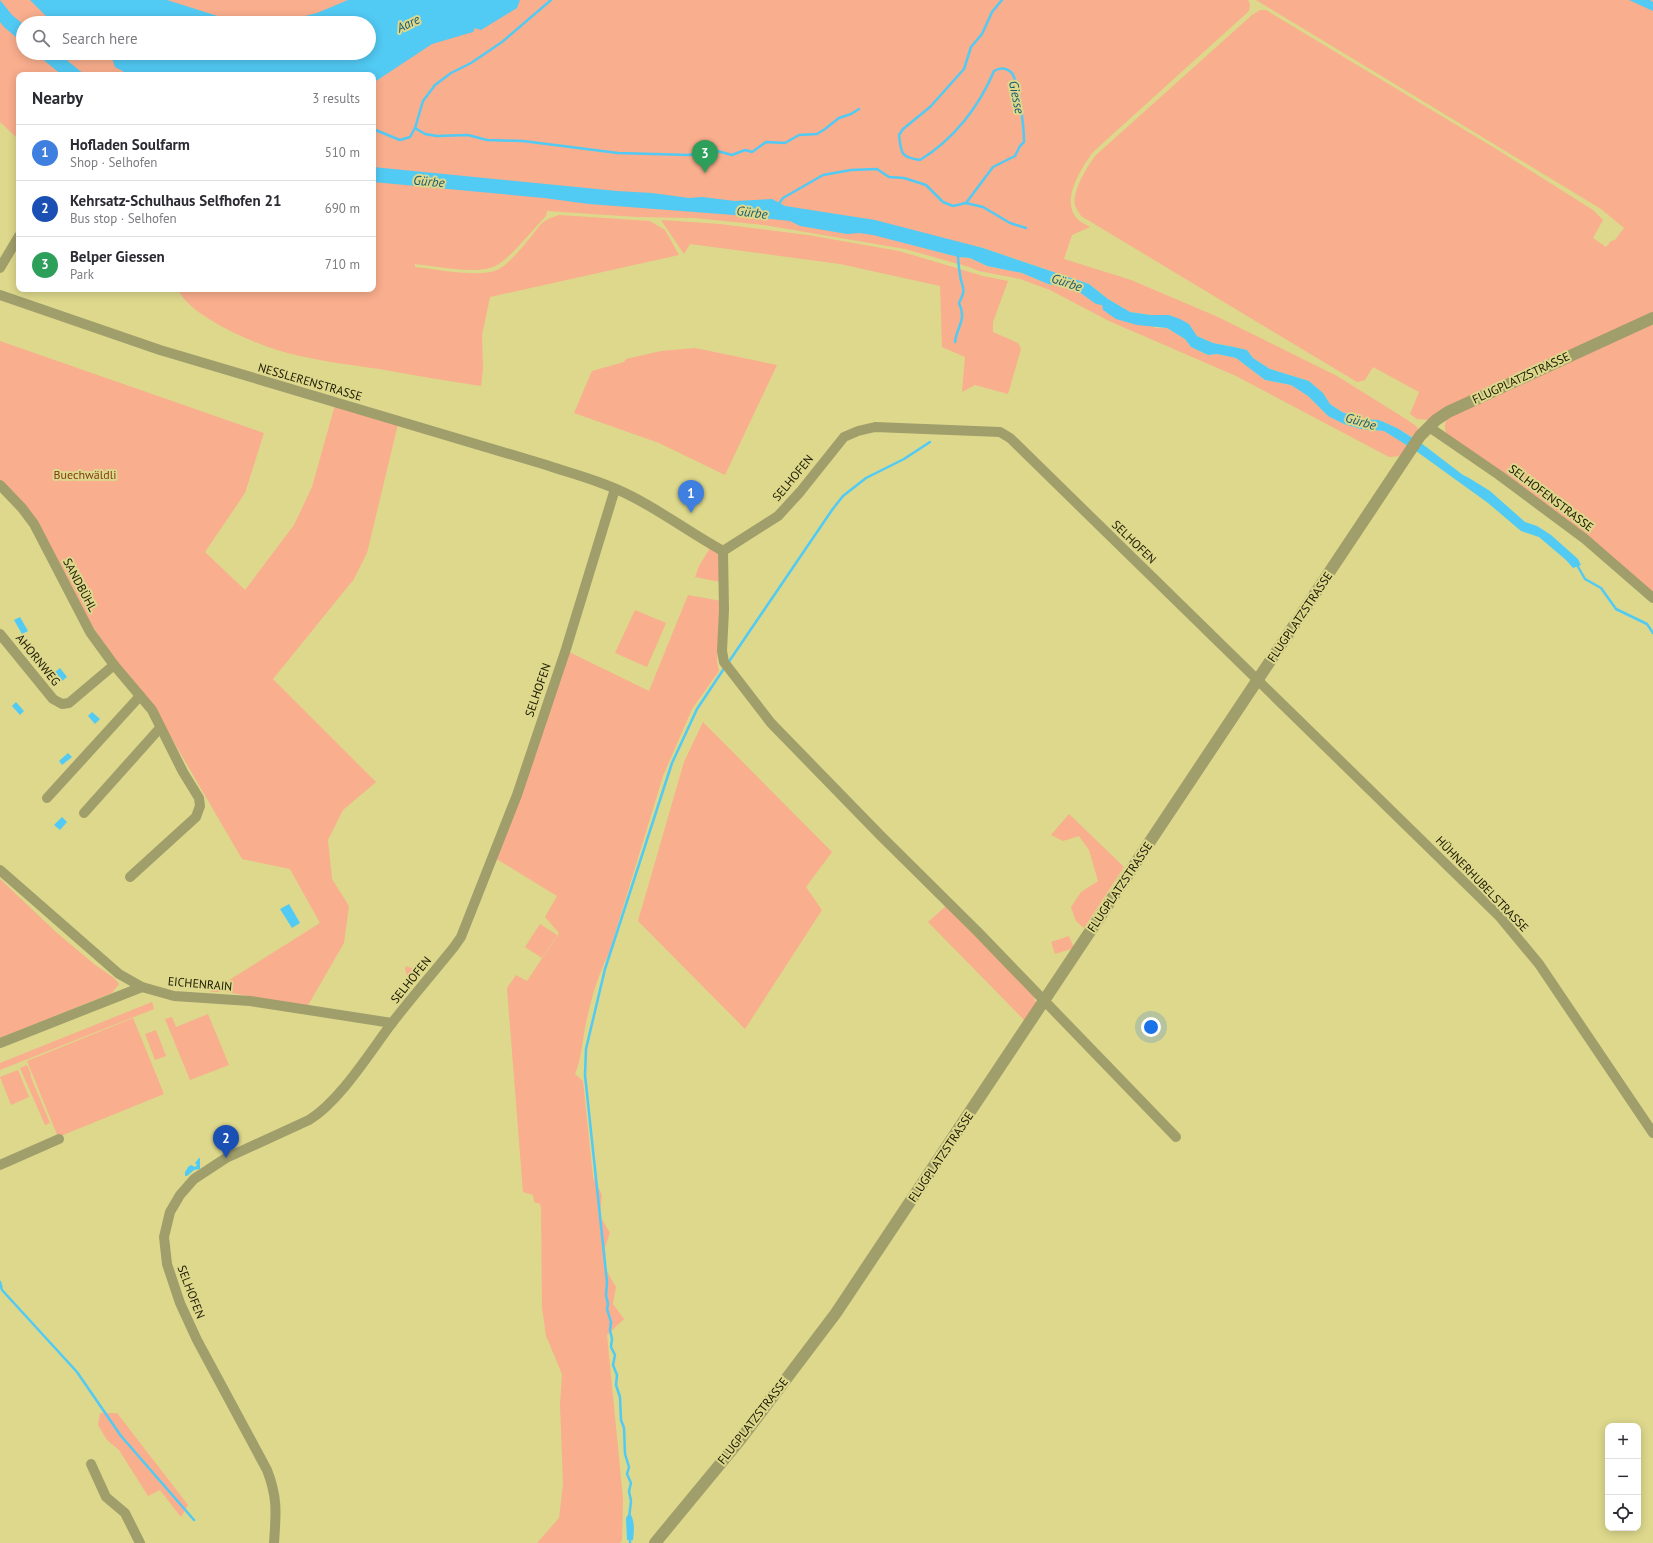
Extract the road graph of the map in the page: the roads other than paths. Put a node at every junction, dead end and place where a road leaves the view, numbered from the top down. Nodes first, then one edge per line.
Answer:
1 (16, 241) edge
2 (0, 268) edge
3 (0, 295) edge
4 (1653, 318) edge
5 (1429, 427) junction
6 (0, 485) edge
7 (615, 489) junction
8 (723, 551) junction
9 (1653, 598) edge
10 (0, 634) edge
11 (114, 665) junction
12 (1257, 681) junction
13 (140, 696) junction
14 (160, 728) junction
15 (47, 798) dead end
16 (84, 813) dead end
17 (0, 870) edge
18 (130, 878) dead end
19 (142, 987) junction
20 (1044, 1002) junction
21 (392, 1023) junction
22 (0, 1043) edge
23 (1653, 1133) edge
24 (1176, 1137) dead end
25 (60, 1139) dead end
26 (0, 1165) edge
27 (91, 1464) dead end
28 (140, 1543) edge
29 (274, 1543) edge
30 (655, 1543) edge

1 - 2 street
3 - 7 street, NESSLERENSTRASSE
4 - 5 street, FLUGPLATZSTRASSE
5 - 9 street, SELHOFENSTRASSE
5 - 12 street, FLUGPLATZSTRASSE
6 - 11 street, SANDBÜHL
7 - 8 street
7 - 21 street, SELHOFEN
8 - 12 street, SELHOFEN
8 - 20 street
10 - 11 street, AHORNWEG
11 - 13 street, SANDBÜHL
12 - 20 street, FLUGPLATZSTRASSE
12 - 23 street, HÜHNERHUBELSTRASSE
13 - 14 street, SANDBÜHL
13 - 15 street
14 - 16 street
14 - 18 street, SANDBÜHL
17 - 19 street, EICHENRAIN
19 - 21 street, EICHENRAIN
19 - 22 street
20 - 24 street
20 - 30 street, FLUGPLATZSTRASSE
21 - 29 street, SELHOFEN
25 - 26 street
27 - 28 street

